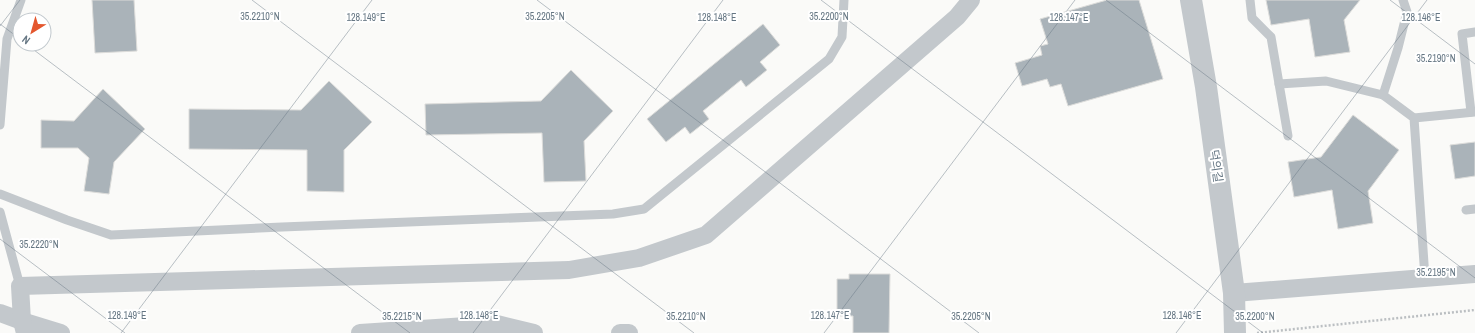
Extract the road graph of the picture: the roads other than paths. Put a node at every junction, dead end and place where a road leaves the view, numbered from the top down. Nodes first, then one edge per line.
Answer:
1 (21, 0) edge
2 (844, 0) edge
3 (971, 0) edge
4 (1191, 0) edge
5 (1250, 0) edge
6 (1403, 0) edge
7 (1475, 32) edge
8 (1279, 84) junction
9 (1383, 95) junction
10 (1473, 112) edge
11 (1414, 118) junction
12 (0, 125) edge
13 (1288, 136) dead end
14 (0, 194) edge
15 (0, 212) edge
16 (1475, 274) edge
17 (1425, 278) junction
18 (20, 286) junction
19 (1234, 293) junction
20 (0, 313) edge
21 (24, 327) edge
22 (61, 333) edge
23 (360, 333) edge
24 (534, 333) edge
25 (620, 333) edge
26 (629, 333) edge
27 (1235, 333) edge

1 - 12 lane
2 - 14 lane
3 - 18 street
4 - 19 street, 덕의길
5 - 8 lane
6 - 9 lane
7 - 10 lane
8 - 9 lane
8 - 13 lane
9 - 11 lane
10 - 11 lane
11 - 17 lane
15 - 18 lane
16 - 17 street
17 - 19 street
18 - 21 street
19 - 27 street, 덕의길
20 - 21 street
21 - 22 street
23 - 24 street
25 - 26 street

